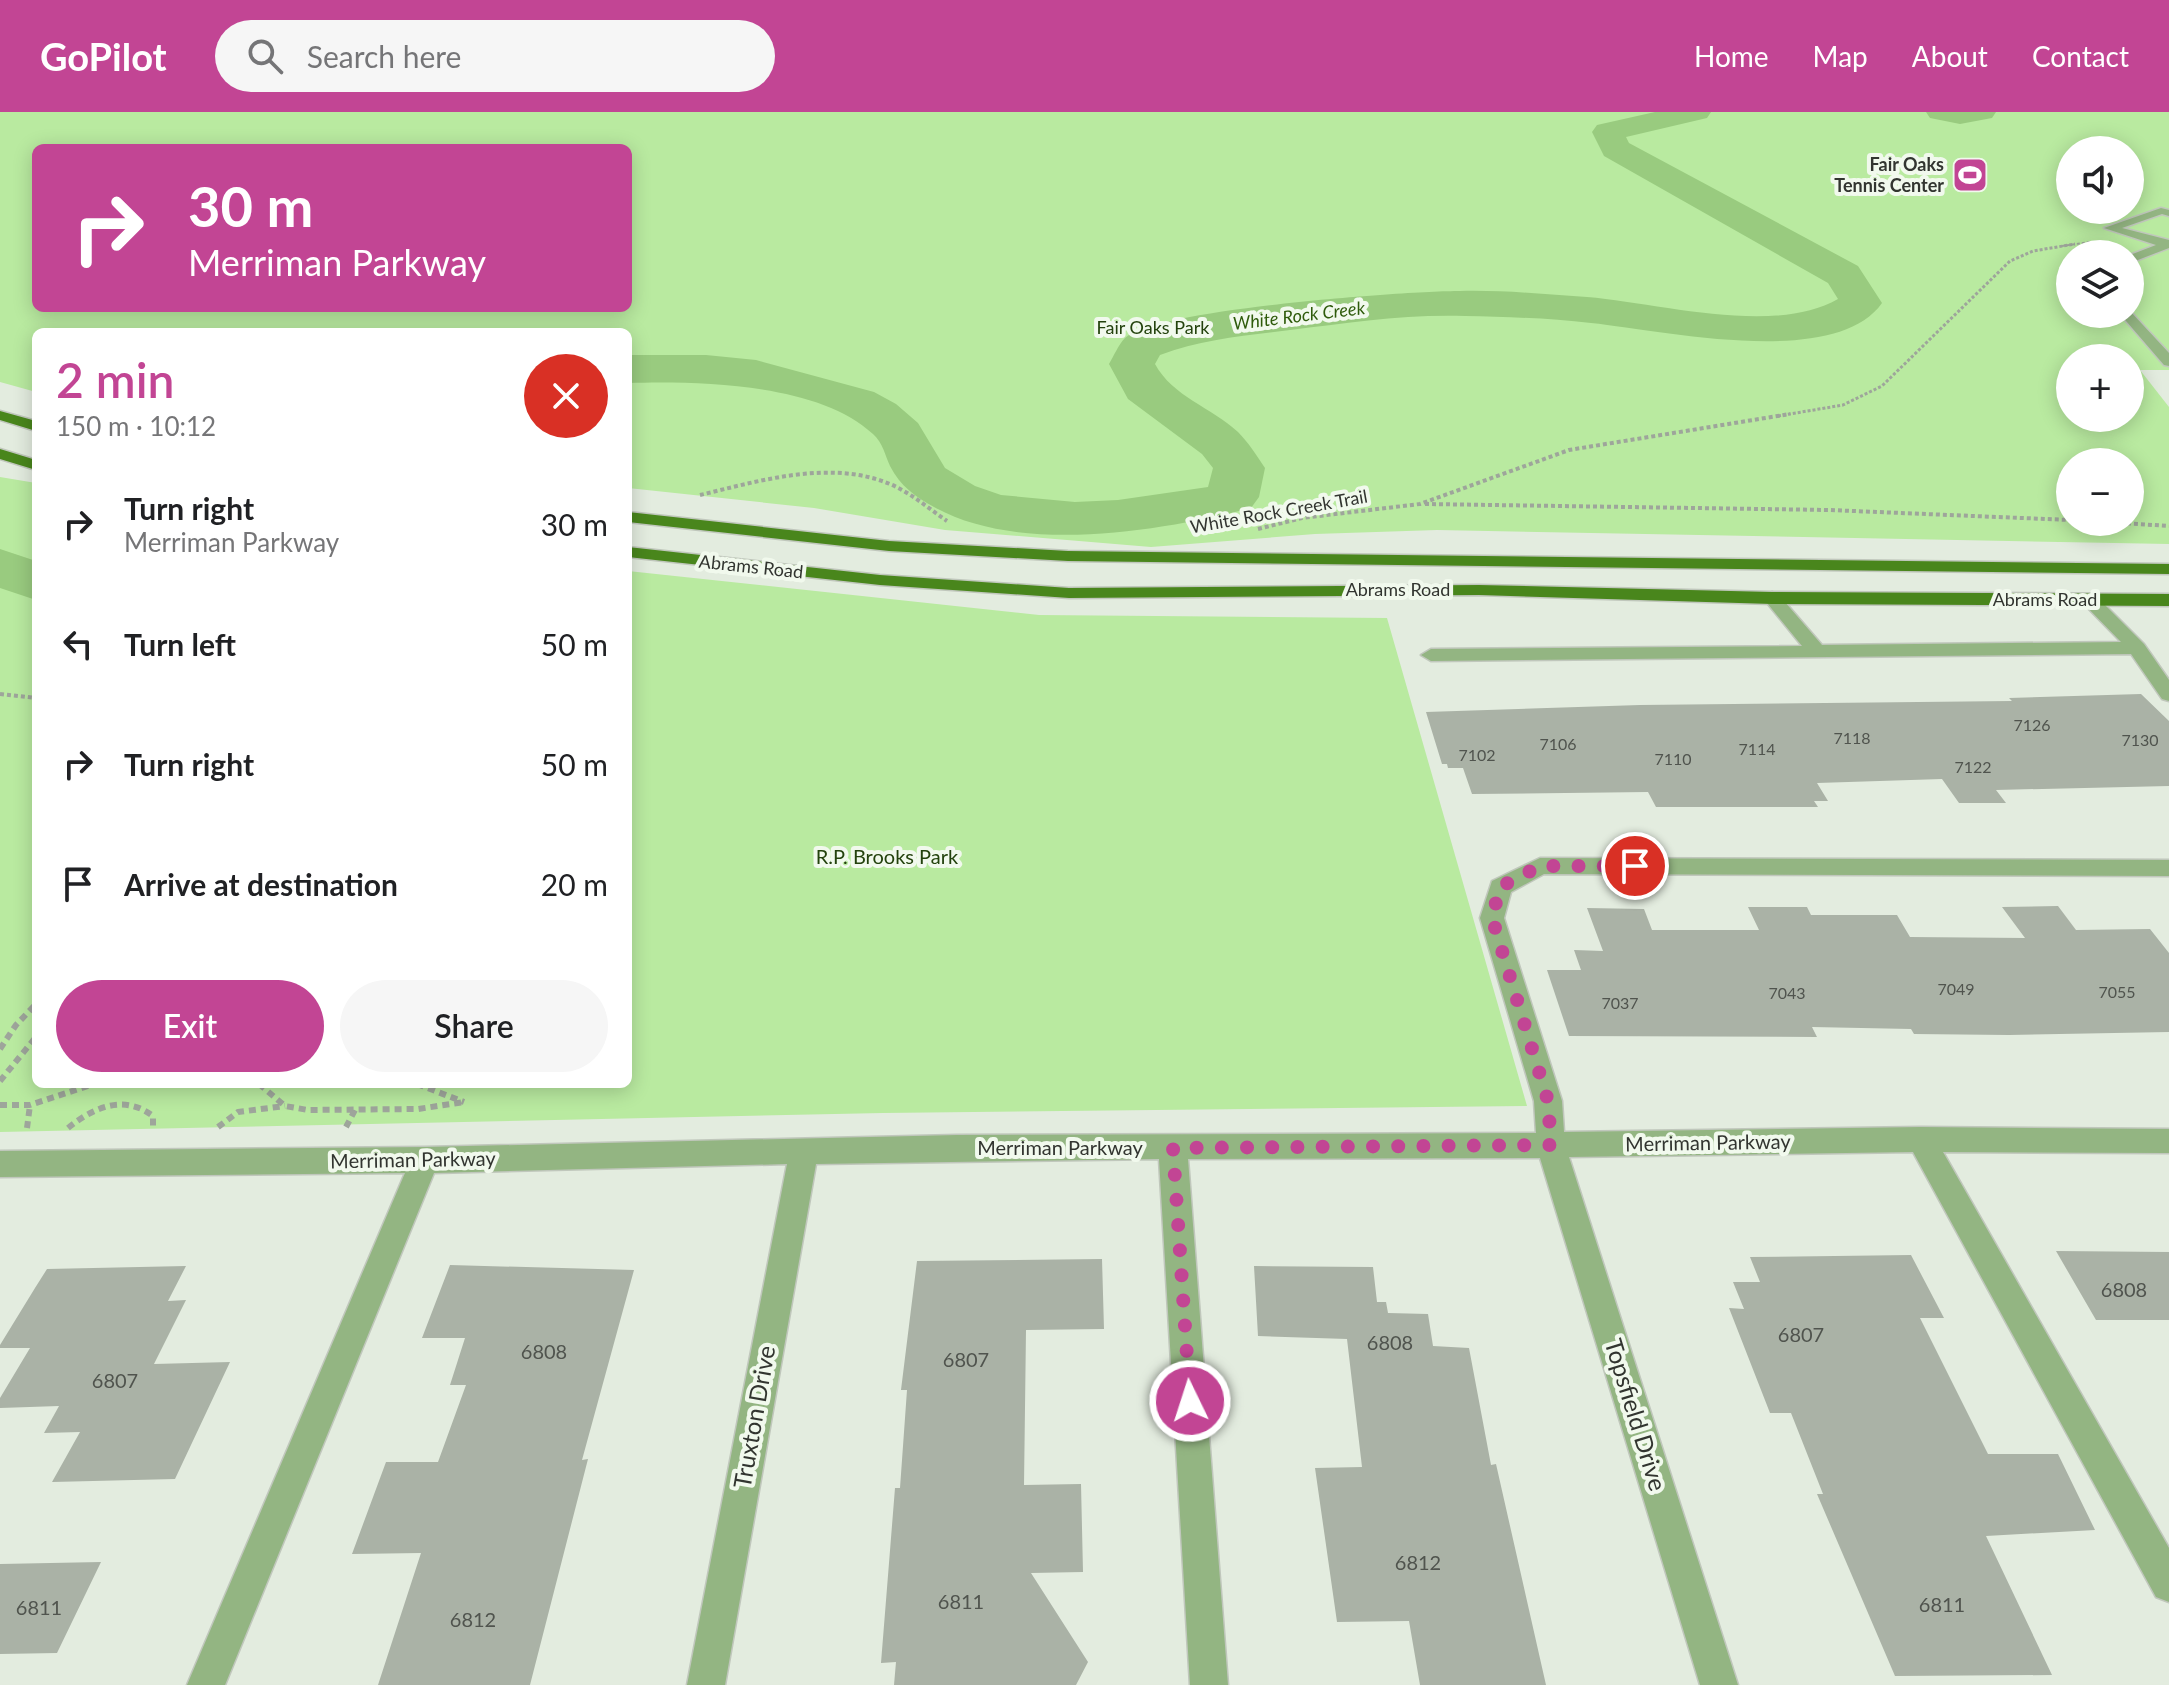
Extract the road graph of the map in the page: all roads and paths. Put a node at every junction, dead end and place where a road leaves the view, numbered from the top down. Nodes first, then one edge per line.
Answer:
1 (2169, 213) edge
2 (2141, 237) junction
3 (2168, 244) edge
4 (2144, 253) edge
5 (2139, 328) edge
6 (2169, 362) edge
7 (0, 415) edge
8 (32, 425) edge
9 (0, 454) edge
10 (32, 464) edge
11 (695, 496) dead end
12 (1420, 504) junction
13 (632, 518) edge
14 (2056, 519) edge
15 (2144, 524) edge
16 (958, 525) dead end
17 (2169, 526) edge
18 (1255, 530) dead end
19 (632, 553) edge
20 (1743, 561) junction
21 (2169, 569) edge
22 (1772, 598) junction
23 (2089, 600) junction
24 (2169, 600) edge
25 (2137, 648) junction
26 (1817, 651) junction
27 (1431, 655) dead end
28 (0, 694) edge
29 (2169, 695) edge
30 (32, 698) edge
31 (2169, 868) edge
32 (32, 1008) edge
33 (32, 1042) edge
34 (0, 1049) edge
35 (0, 1081) edge
36 (82, 1088) edge
37 (264, 1088) edge
38 (427, 1088) edge
39 (0, 1105) edge
40 (30, 1105) junction
41 (285, 1106) junction
42 (169, 1130) dead end
43 (215, 1130) dead end
44 (39, 1131) dead end
45 (64, 1132) dead end
46 (1921, 1139) junction
47 (2169, 1141) edge
48 (1551, 1145) junction
49 (1173, 1148) junction
50 (804, 1150) junction
51 (425, 1160) junction
52 (0, 1164) edge
53 (2169, 1584) edge
54 (206, 1685) edge
55 (706, 1685) edge
56 (1209, 1685) edge
57 (1719, 1685) edge

1 - 2 street
2 - 3 street
2 - 12 path, White Rock Creek Trail
3 - 4 street
5 - 6 street
7 - 8 main road
9 - 10 main road
11 - 16 path
12 - 14 path
12 - 18 path, White Rock Creek Trail
13 - 20 main road, Abrams Road
15 - 17 path
19 - 22 main road, Abrams Road
20 - 21 main road, Abrams Road
20 - 22 main road
22 - 23 main road, Abrams Road
22 - 26 street
23 - 24 main road, Abrams Road
23 - 25 street
25 - 26 street
25 - 29 street
26 - 27 street
28 - 30 path
31 - 48 street, Topsfield Drive
32 - 34 path
33 - 35 path
36 - 40 path
37 - 41 path
38 - 41 path
39 - 40 path
40 - 44 path
41 - 43 path
42 - 45 path
46 - 47 street, Merriman Parkway
46 - 48 street, Merriman Parkway
46 - 53 street
48 - 49 street, Merriman Parkway
48 - 57 street, Topsfield Drive
49 - 50 street, Merriman Parkway
49 - 56 street
50 - 51 street, Merriman Parkway
50 - 55 street, Truxton Drive
51 - 52 street, Merriman Parkway
51 - 54 street

